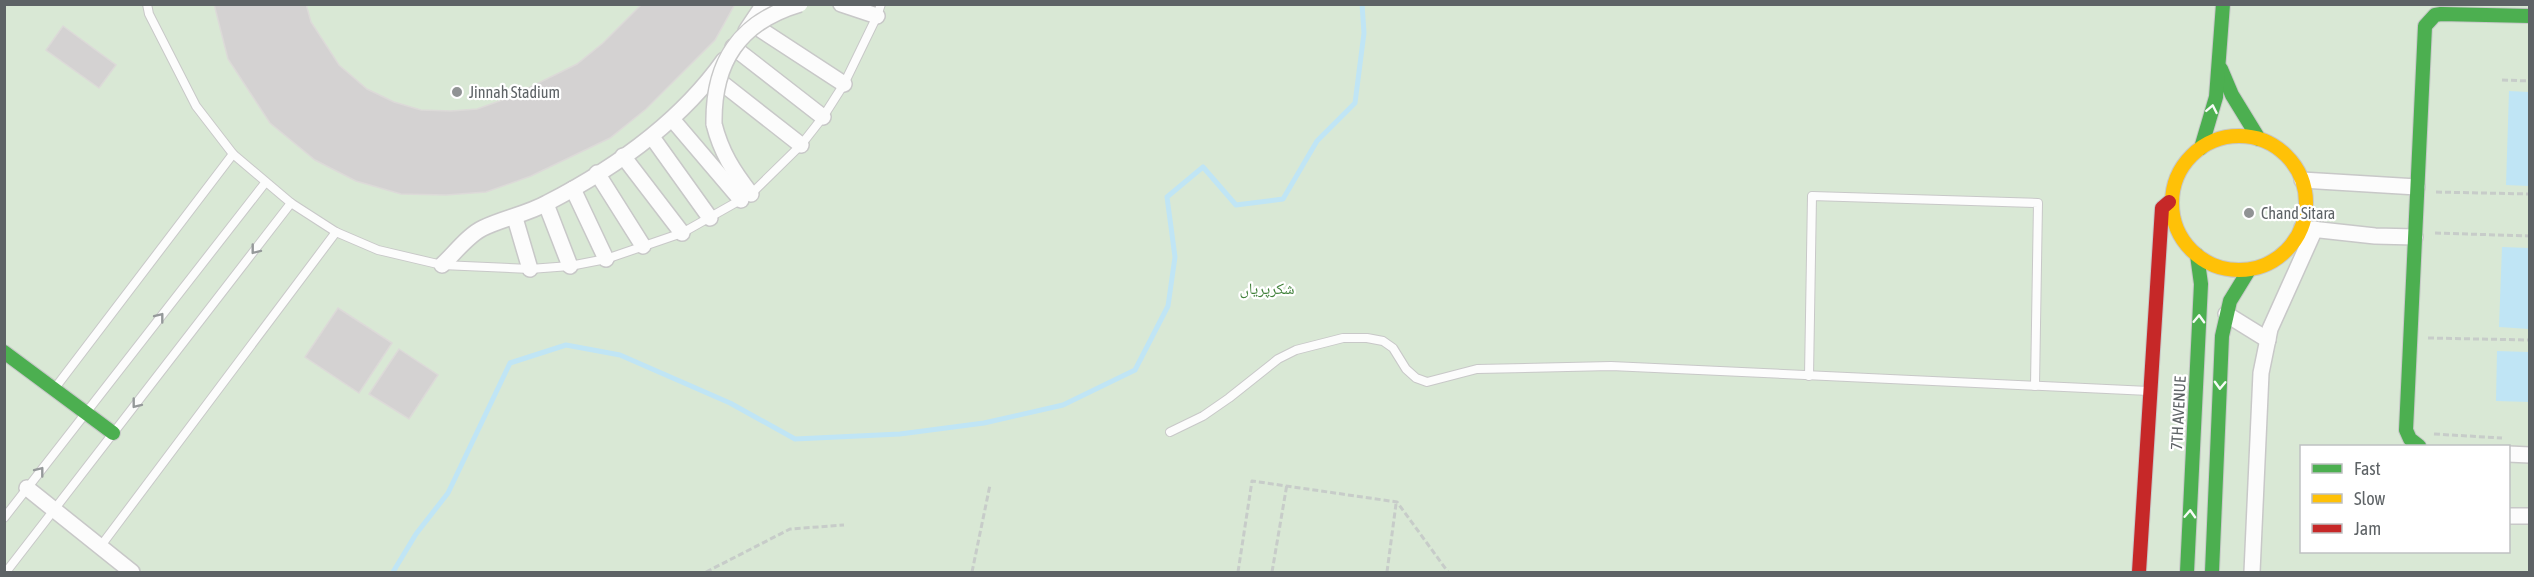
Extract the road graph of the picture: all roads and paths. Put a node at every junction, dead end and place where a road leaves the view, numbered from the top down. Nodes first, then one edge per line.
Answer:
1 (147, 4) edge
2 (764, 4) edge
3 (800, 4) edge
4 (841, 4) edge
5 (2223, 4) edge
6 (879, 10) edge
7 (2529, 16) edge
8 (752, 24) junction
9 (733, 47) junction
10 (2221, 69) junction
11 (712, 76) junction
12 (2502, 80) dead end
13 (2529, 81) edge
14 (844, 84) junction
15 (823, 117) junction
16 (672, 119) junction
17 (652, 137) junction
18 (2259, 139) junction
19 (801, 145) junction
20 (2200, 148) junction
21 (233, 154) junction
22 (623, 156) junction
23 (597, 173) junction
24 (2302, 180) junction
25 (265, 183) junction
26 (573, 189) junction
27 (2417, 189) junction
28 (2529, 194) edge
29 (746, 197) junction
30 (2172, 200) junction
31 (291, 203) junction
32 (546, 204) junction
33 (515, 218) junction
34 (710, 218) junction
35 (2308, 229) junction
36 (336, 232) junction
37 (682, 233) junction
38 (2415, 235) junction
39 (2529, 236) edge
40 (643, 246) junction
41 (2197, 255) junction
42 (606, 259) junction
43 (442, 265) junction
44 (570, 266) junction
45 (530, 269) junction
46 (2249, 270) junction
47 (2226, 314) junction
48 (2411, 337) junction
49 (2268, 340) junction
50 (2529, 340) edge
51 (4, 352) edge
52 (1809, 376) junction
53 (2035, 386) junction
54 (54, 389) junction
55 (2150, 391) junction
56 (86, 412) junction
57 (2429, 431) dead end
58 (113, 432) junction
59 (1170, 432) dead end
60 (2417, 445) edge
61 (2501, 445) edge
62 (2510, 447) edge
63 (2529, 455) edge
64 (1287, 484) junction
65 (990, 485) dead end
66 (27, 488) junction
67 (1397, 502) junction
68 (53, 509) junction
69 (2510, 516) edge
70 (2529, 516) edge
71 (4, 518) edge
72 (844, 525) dead end
73 (100, 547) junction
74 (6, 573) edge
75 (132, 573) edge
76 (706, 573) edge
77 (972, 573) edge
78 (1238, 573) edge
79 (1272, 573) edge
80 (1387, 573) edge
81 (1448, 573) edge
82 (2139, 573) edge
83 (2187, 573) edge
84 (2212, 573) edge
85 (2252, 573) edge

1 - 21 lane
2 - 8 street
3 - 29 street, bridge
4 - 6 street
5 - 10 street
6 - 14 lane
7 - 27 street
8 - 9 street
8 - 14 street
9 - 11 street
9 - 15 street
10 - 18 street
20 -> 10 street
11 - 16 street
11 - 19 street
12 - 13 path
14 - 15 lane
15 - 19 lane
16 - 17 street
16 - 29 street
17 - 22 street
17 - 34 street
18 - 20 street
18 - 24 street
19 - 29 lane
20 - 30 street
21 - 25 lane
21 - 54 lane
22 - 23 street
22 - 37 street
23 - 26 street
23 - 40 street
24 - 27 street
24 - 35 street
25 - 31 lane
56 -> 25 lane
26 - 32 street
26 - 42 street
27 - 28 path
27 - 38 street
29 - 34 lane
30 - 41 street
30 - 55 street
31 - 36 lane
31 -> 58 lane
32 - 33 street
32 - 44 street
33 - 43 street
33 - 45 street
34 - 37 lane
35 - 38 street
35 - 46 street
35 - 49 street
36 - 43 lane
36 - 73 lane
37 - 40 lane
38 - 39 path
38 - 48 street
40 - 42 lane
41 - 46 street
83 -> 41 street, 7TH AVENUE
42 - 44 lane
43 - 45 lane
44 - 45 lane
46 - 47 street
47 - 49 street
47 -> 84 street
48 - 50 path
48 - 60 street
49 - 85 street
51 - 54 street
52 - 53 lane
52 - 53 lane
52 - 59 lane
53 - 55 lane
54 - 56 street
55 - 82 street
56 - 58 street
66 -> 56 lane
57 - 61 path
58 - 68 lane
62 - 63 street
64 - 67 path
64 - 78 path
64 - 79 path
65 - 77 path
66 - 68 street
66 - 71 lane
67 - 80 path
67 - 81 path
68 - 73 street
68 - 74 lane
69 - 70 street
72 - 76 path
73 - 75 street

